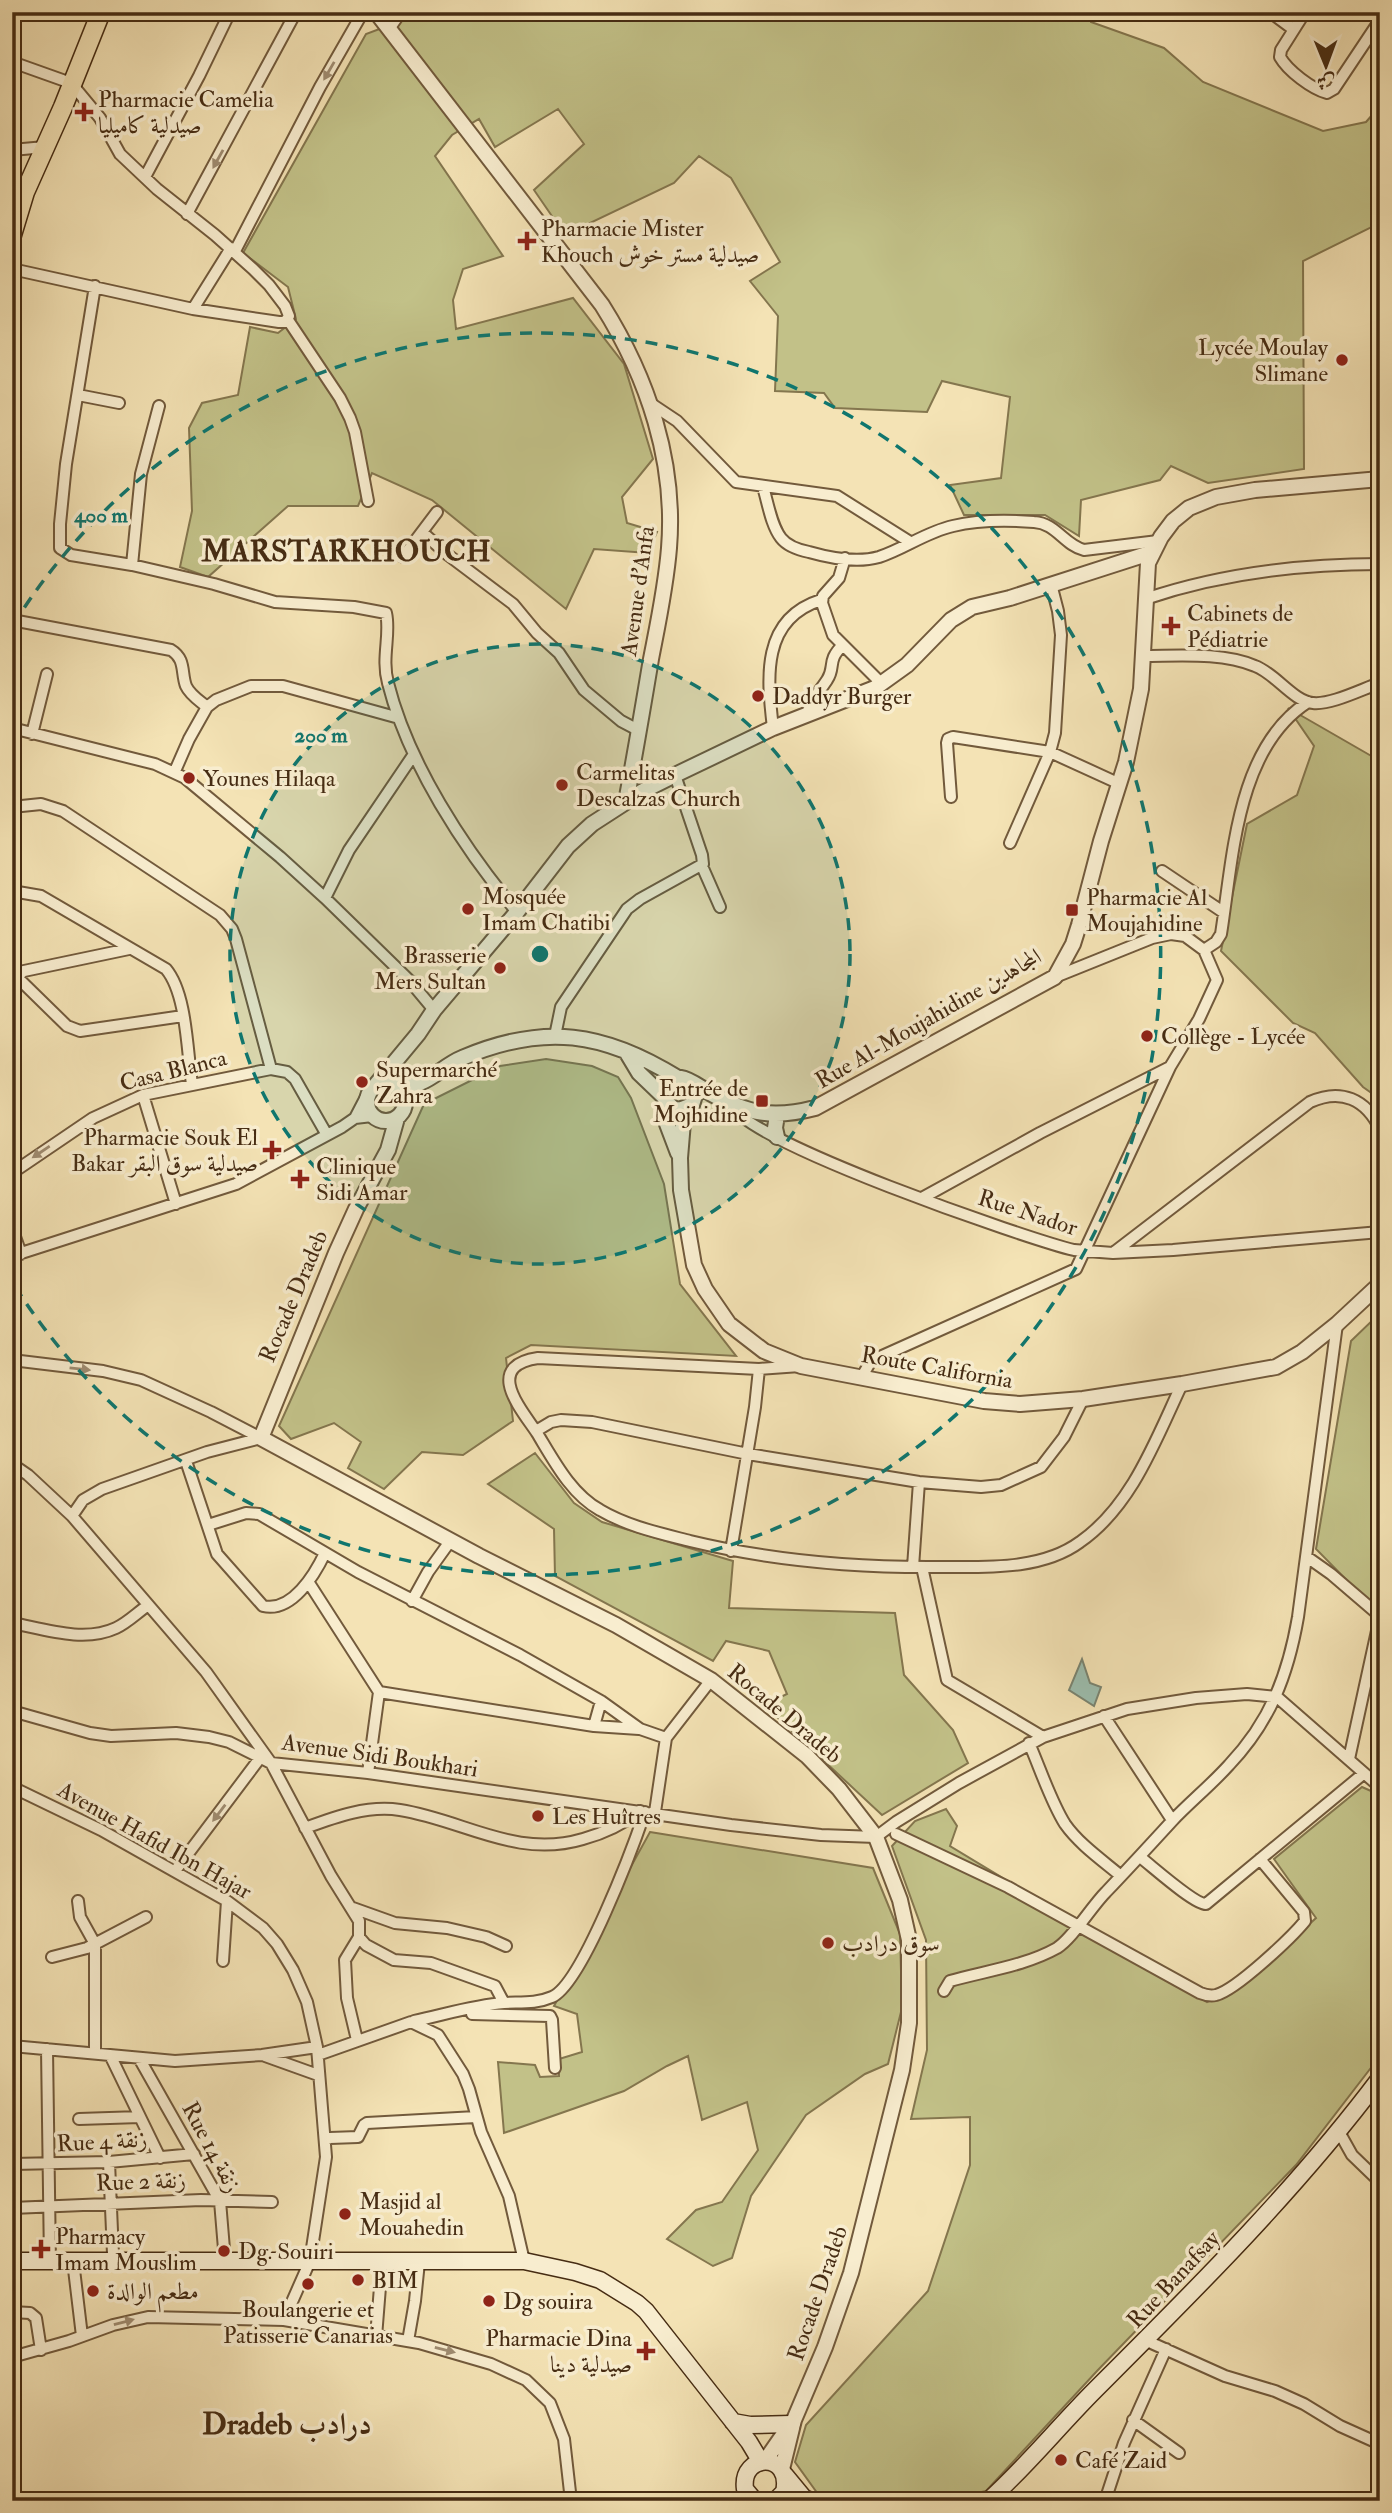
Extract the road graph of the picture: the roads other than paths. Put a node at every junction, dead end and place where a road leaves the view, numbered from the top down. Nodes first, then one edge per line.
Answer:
1 (101, 12) edge
2 (230, 12) edge
3 (296, 12) edge
4 (363, 12) edge
5 (376, 12) edge
6 (401, 12) edge
7 (1270, 12) edge
8 (1305, 12) edge
9 (1380, 20) edge
10 (388, 29) junction
11 (1293, 29) junction
12 (12, 62) edge
13 (71, 83) junction
14 (45, 147) junction
15 (12, 150) edge
16 (145, 177) junction
17 (187, 214) junction
18 (12, 235) edge
19 (233, 250) junction
20 (12, 269) edge
21 (95, 286) junction
22 (193, 309) junction
23 (288, 320) junction
24 (78, 395) junction
25 (118, 403) dead end
26 (650, 403) junction
27 (159, 406) dead end
28 (1380, 479) edge
29 (763, 487) junction
30 (368, 501) dead end
31 (437, 512) dead end
32 (422, 532) junction
33 (910, 542) junction
34 (1156, 546) junction
35 (403, 557) dead end
36 (845, 558) junction
37 (1380, 564) edge
38 (132, 565) junction
39 (1051, 584) junction
40 (1145, 599) junction
41 (821, 600) junction
42 (12, 620) edge
43 (843, 645) junction
44 (1143, 656) junction
45 (47, 674) dead end
46 (1380, 683) edge
47 (882, 684) junction
48 (1308, 702) junction
49 (207, 707) junction
50 (807, 714) junction
51 (399, 718) junction
52 (12, 728) edge
53 (773, 728) junction
54 (640, 731) junction
55 (32, 734) junction
56 (1050, 752) junction
57 (414, 754) junction
58 (175, 771) junction
59 (675, 775) junction
60 (1120, 784) junction
61 (951, 797) dead end
62 (626, 802) junction
63 (12, 807) edge
64 (1010, 843) dead end
65 (702, 866) junction
66 (1162, 871) dead end
67 (12, 891) edge
68 (325, 898) junction
69 (720, 907) dead end
70 (517, 912) junction
71 (1223, 912) junction
72 (130, 949) junction
73 (1204, 950) junction
74 (1055, 977) junction
75 (434, 1010) junction
76 (183, 1016) junction
77 (555, 1036) junction
78 (627, 1053) junction
79 (396, 1060) junction
80 (1170, 1067) junction
81 (271, 1069) junction
82 (685, 1081) junction
83 (420, 1083) junction
84 (192, 1084) junction
85 (397, 1087) junction
86 (371, 1091) junction
87 (143, 1095) junction
88 (665, 1100) junction
89 (405, 1104) junction
90 (729, 1104) junction
91 (688, 1108) junction
92 (777, 1115) junction
93 (355, 1118) junction
94 (377, 1118) junction
95 (397, 1118) junction
96 (1380, 1129) edge
97 (327, 1135) junction
98 (777, 1137) junction
99 (392, 1138) junction
100 (680, 1158) junction
101 (12, 1173) edge
102 (922, 1198) junction
103 (176, 1204) junction
104 (12, 1228) edge
105 (1380, 1232) edge
106 (1084, 1252) junction
107 (1112, 1253) junction
108 (17, 1255) edge
109 (1380, 1284) edge
110 (1337, 1324) junction
111 (12, 1360) edge
112 (801, 1366) junction
113 (759, 1369) junction
114 (861, 1378) junction
115 (1182, 1384) junction
116 (1083, 1399) junction
117 (536, 1431) junction
118 (261, 1438) junction
119 (748, 1454) junction
120 (186, 1461) junction
121 (12, 1464) edge
122 (919, 1482) junction
123 (72, 1516) junction
124 (208, 1525) junction
125 (451, 1540) junction
126 (731, 1551) junction
127 (326, 1553) junction
128 (1307, 1557) junction
129 (917, 1567) junction
130 (309, 1583) junction
131 (412, 1601) junction
132 (147, 1605) junction
133 (1380, 1616) edge
134 (12, 1623) edge
135 (711, 1680) junction
136 (379, 1692) junction
137 (1277, 1697) junction
138 (601, 1700) junction
139 (12, 1711) edge
140 (1104, 1716) junction
141 (594, 1726) junction
142 (640, 1729) junction
143 (1043, 1737) junction
144 (666, 1738) junction
145 (1029, 1743) junction
146 (1349, 1759) junction
147 (265, 1760) junction
148 (368, 1773) junction
149 (1363, 1773) junction
150 (12, 1787) edge
151 (1380, 1787) edge
152 (647, 1812) junction
153 (1172, 1820) junction
154 (305, 1828) junction
155 (896, 1834) dead end
156 (876, 1838) junction
157 (1140, 1857) junction
158 (1261, 1859) junction
159 (175, 1871) junction
160 (1121, 1876) junction
161 (78, 1901) dead end
162 (227, 1901) junction
163 (353, 1908) junction
164 (146, 1917) dead end
165 (1077, 1925) junction
166 (359, 1937) junction
167 (95, 1944) junction
168 (506, 1946) dead end
169 (52, 1956) dead end
170 (223, 1961) dead end
171 (944, 1990) dead end
172 (503, 2003) junction
173 (452, 2013) junction
174 (411, 2022) junction
175 (357, 2040) junction
176 (12, 2046) edge
177 (47, 2049) junction
178 (317, 2051) junction
179 (95, 2053) junction
180 (110, 2055) junction
181 (262, 2055) junction
182 (139, 2058) junction
183 (555, 2068) dead end
184 (318, 2075) junction
185 (1380, 2078) edge
186 (140, 2117) junction
187 (476, 2117) junction
188 (79, 2119) dead end
189 (1338, 2130) junction
190 (326, 2140) junction
191 (194, 2154) junction
192 (160, 2158) junction
193 (109, 2162) junction
194 (12, 2164) edge
195 (50, 2165) junction
196 (1380, 2182) edge
197 (220, 2201) junction
198 (272, 2202) dead end
199 (110, 2203) junction
200 (50, 2206) junction
201 (12, 2208) edge
202 (113, 2254) dead end
203 (12, 2261) edge
204 (73, 2261) junction
205 (225, 2261) junction
206 (310, 2261) junction
207 (524, 2261) junction
208 (50, 2262) junction
209 (382, 2262) junction
210 (419, 2262) junction
211 (12, 2312) edge
212 (284, 2320) junction
213 (82, 2336) junction
214 (376, 2337) junction
215 (1147, 2341) junction
216 (408, 2342) junction
217 (1166, 2349) junction
218 (41, 2350) junction
219 (12, 2357) edge
220 (729, 2417) junction
221 (1133, 2420) junction
222 (793, 2422) junction
223 (1380, 2444) edge
224 (1179, 2453) dead end
225 (758, 2464) junction
226 (784, 2472) junction
227 (750, 2499) edge
228 (778, 2500) edge
229 (571, 2501) edge
230 (811, 2501) edge
231 (988, 2501) edge
232 (1105, 2501) edge

1 - 13 main road
2 - 16 street
3 -> 17 street
4 -> 19 street
5 - 10 street, Avenue d'Anfa
6 - 10 street
7 - 11 street
8 - 11 street
9 - 11 street
10 - 26 street, Avenue d'Anfa
12 - 13 street
13 - 14 main road
13 - 16 street
14 - 15 street
14 - 18 main road
16 - 17 street
17 - 19 street
19 - 22 street
19 - 23 street
20 - 21 street
21 - 22 street
21 - 24 street
22 - 23 street
23 - 30 street
24 - 25 street
24 - 38 street
26 - 29 street
26 - 54 street, Avenue d'Anfa
27 - 38 street
28 - 34 street, Rue Al-Moujahidine المجاهدين
29 - 33 street
29 - 36 street
31 - 32 street
32 - 35 street
32 - 54 street
33 - 34 street
33 - 36 street
34 - 39 street
34 - 40 street, Rue Al-Moujahidine المجاهدين
36 - 41 street
37 - 40 street
38 - 51 street
39 - 47 street
39 - 56 street
40 - 44 street, Rue Al-Moujahidine المجاهدين
41 - 43 street
41 - 53 street
42 - 49 street
43 - 47 street
43 - 50 street
44 - 48 street
44 - 60 street, Rue Al-Moujahidine المجاهدين
45 - 55 street
46 - 48 street
47 - 50 street
48 - 71 street
49 - 51 street
49 - 58 street
50 - 53 street
51 - 57 street
52 - 55 street
53 - 59 street
54 - 62 street, Avenue d'Anfa
55 - 58 street
56 - 60 street
56 - 61 street
56 - 64 street
57 - 68 street
57 - 70 street
58 - 68 street
59 - 62 street
59 - 65 street
60 - 74 street, Rue Al-Moujahidine المجاهدين
62 - 70 street
63 - 81 street
65 - 69 street
65 - 77 street
66 - 71 street
67 - 72 street
68 - 75 street
70 - 75 street
71 - 73 street
72 - 76 street
72 - 76 street
73 - 74 street
73 - 80 street
74 - 92 street, Rue Al-Moujahidine المجاهدين
75 - 79 street
76 - 84 street
77 - 78 street
77 - 83 street
78 - 82 street
78 - 88 street
79 - 85 street
79 - 86 street
80 - 102 street
80 - 106 street
81 - 84 street, Casa Blanca
81 - 97 street
82 - 88 street
82 - 90 street, Rue Al-Moujahidine المجاهدين
82 - 91 street
83 - 85 street
83 - 89 street
84 - 87 street, Casa Blanca
85 - 86 street
85 - 89 street
86 - 93 street
86 - 94 street
87 -> 101 street, Casa Blanca
87 - 103 street
88 - 91 street
88 - 100 street, Route California
89 - 95 street
90 - 91 street, Rue Al-Moujahidine المجاهدين
90 - 92 street, Rue Al-Moujahidine المجاهدين
90 - 98 street, Rue Nador
91 - 100 street, Route California
92 - 98 street
93 - 94 street
93 - 97 street
94 - 95 street
94 - 99 street
95 - 99 street, Rocade Dradeb
96 - 107 street
97 - 103 street
98 - 102 street, Rue Nador
99 - 118 street, Rocade Dradeb
100 - 112 street, Route California
102 - 106 street, Rue Nador
103 - 108 street
104 - 108 street
105 - 107 street, Rue Nador
106 - 107 street, Rue Nador
106 - 114 street
109 - 110 street, Route California
110 - 115 street, Route California
110 - 128 street
111 -> 118 street, Rocade Dradeb
112 - 113 street
112 - 114 street, Route California
113 - 117 street
113 - 119 street
114 - 116 street, Route California
115 - 116 street, Route California
115 - 129 street
116 - 122 street
117 - 119 street
117 - 126 street
118 - 120 street
118 - 125 street, Rocade Dradeb
119 - 122 street
119 - 126 street
120 - 123 street
120 - 124 street
121 - 123 street, Avenue Sidi Boukhari
122 - 129 street
123 - 132 street, Avenue Sidi Boukhari
124 - 127 street
124 - 130 street
125 - 131 street
125 - 135 street, Rocade Dradeb
126 - 129 street
127 - 130 street
127 - 131 street
128 - 133 street
128 - 137 street
129 - 143 street
130 - 136 street
131 - 138 street
132 - 134 street
132 - 147 street, Avenue Sidi Boukhari
133 - 146 street
135 - 144 street
135 - 156 street, Rocade Dradeb
136 - 141 street
136 - 148 street
137 - 140 street
137 - 146 street
137 - 153 street
138 - 141 street
138 - 142 street
139 - 147 street
140 - 143 street
140 - 153 street
141 - 142 street
142 - 144 street
143 - 145 street
144 - 152 street
145 - 156 street
145 - 160 street
146 - 149 street
147 - 148 street, Avenue Sidi Boukhari
147 - 154 street
147 -> 159 street
148 - 152 street, Avenue Sidi Boukhari
149 - 151 street
149 - 158 street
150 - 159 street, Avenue Hafid Ibn Hajar
152 - 154 street
152 - 156 street, Avenue Sidi Boukhari
152 - 172 street
153 - 157 street
154 - 163 street
155 - 165 street
156 - 222 street, Rocade Dradeb
157 - 158 street
157 - 160 street
158 - 165 street
159 - 162 street, Avenue Hafid Ibn Hajar
160 - 165 street
161 - 167 street
162 - 170 street
162 - 178 street, Avenue Hafid Ibn Hajar
163 - 166 street
163 - 168 street
164 - 167 street
165 - 171 street
166 - 172 street
166 - 175 street
167 - 169 street
167 - 179 street
172 - 173 street
173 - 174 street
173 - 183 street
174 - 175 street
174 - 187 street
175 - 178 street
176 - 177 street
177 - 179 street
177 - 195 street
178 - 181 street
178 - 184 street, Avenue Hafid Ibn Hajar
179 - 180 street
180 - 182 street
180 - 186 street
181 - 182 street
181 - 184 street
182 - 191 street, Rue 14 زنقة
184 - 190 street, Avenue Hafid Ibn Hajar
185 - 189 main road, Rue Banafsay
186 - 188 street
186 - 192 street
187 - 190 street
187 - 207 street
189 - 196 street
189 - 215 main road, Rue Banafsay
190 - 206 street, Avenue Hafid Ibn Hajar
191 - 192 street, Rue 4 زنقة
191 - 197 street, Rue 14 زنقة
192 - 193 street, Rue 4 زنقة
193 - 195 street, Rue 4 زنقة
193 - 199 street
194 - 195 street, Rue 4 زنقة
195 - 200 street
197 - 198 street, Rue 2 زنقة
197 - 199 street, Rue 2 زنقة
197 - 205 street, Rue 14 زنقة
199 - 200 street, Rue 2 زنقة
199 - 202 street
200 - 201 street, Rue 2 زنقة
200 - 208 street
203 - 208 main road
204 - 205 main road
204 - 208 main road
204 - 213 street
205 - 206 main road
206 - 209 main road
206 - 212 street, Avenue Hafid Ibn Hajar
207 - 210 main road
207 - 220 main road
209 - 210 main road
209 - 214 street
210 - 216 street
211 - 218 street
213 -> 212 street
212 - 214 street
213 - 218 street
214 - 216 street
215 - 217 street
215 - 231 main road, Rue Banafsay
216 -> 229 street
217 - 221 street
217 - 223 street
218 - 219 street
220 - 222 main road
220 - 225 main road
221 - 224 street
221 - 232 street
222 - 225 street, Rocade Dradeb
222 - 226 street, Rocade Dradeb
225 - 226 main road
225 - 227 main road
226 - 228 main road
226 - 230 main road

